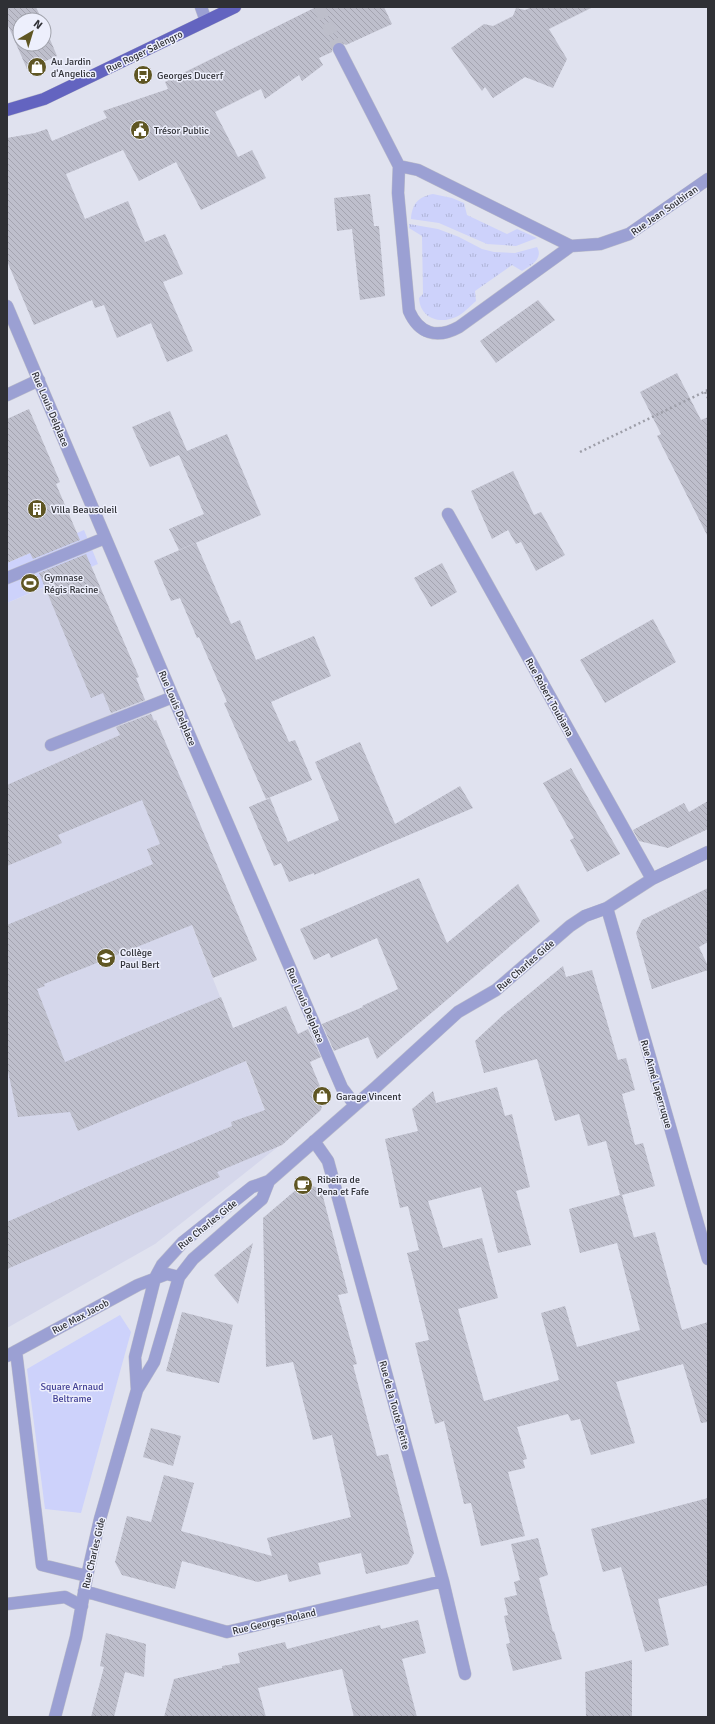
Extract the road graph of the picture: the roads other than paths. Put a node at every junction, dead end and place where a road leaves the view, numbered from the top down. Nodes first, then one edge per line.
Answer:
1 (201, 7) edge
2 (235, 7) edge
3 (206, 21) junction
4 (339, 49) tunnel mouth
5 (7, 110) edge
6 (399, 166) junction
7 (708, 179) edge
8 (571, 246) junction
9 (7, 306) edge
10 (39, 380) junction
11 (7, 395) edge
12 (448, 514) dead end
13 (105, 538) junction
14 (7, 578) edge
15 (173, 697) junction
16 (51, 745) dead end
17 (708, 852) edge
18 (652, 879) junction
19 (607, 908) junction
20 (355, 1105) junction
21 (314, 1141) junction
22 (269, 1181) junction
23 (708, 1259) edge
24 (179, 1277) junction
25 (155, 1278) junction
26 (11, 1354) edge
27 (137, 1390) junction
28 (87, 1576) junction
29 (443, 1581) junction
30 (84, 1591) junction
31 (7, 1604) edge
32 (82, 1606) junction
33 (465, 1674) dead end
34 (55, 1717) edge

1 - 3 street
2 - 3 main road, Rue Roger Salengro
3 - 5 main road, Rue Roger Salengro
4 - 6 street
6 - 8 street
6 - 8 street
7 - 8 street, Rue Jean Soubiran
9 - 10 street, Rue Louis Delplace
10 - 11 street
10 - 13 street, Rue Louis Delplace
12 - 18 street, Rue Robert Toubiana
13 - 14 street
13 - 15 street, Rue Louis Delplace
15 - 16 street
15 - 20 street, Rue Louis Delplace
17 - 18 street, Rue Charles Gide
18 - 19 street, Rue Charles Gide
19 - 20 street, Rue Charles Gide
19 - 23 street, Rue Aimé Laperruque
20 - 21 street, Rue Charles Gide
21 - 22 street, Rue Charles Gide
21 - 29 street, Rue de la Toute Petite
22 - 24 street, Rue Charles Gide
22 - 25 street, Rue Charles Gide
24 - 25 street
24 - 27 street, Rue Charles Gide
25 - 26 street, Rue Max Jacob
25 - 27 street, Rue Charles Gide
26 - 28 street
27 - 28 street, Rue Charles Gide
28 - 30 street, Rue Charles Gide
29 - 30 street, Rue Georges Roland
29 - 33 street, Rue de la Toute Petite
30 - 32 street, Rue Charles Gide
31 - 32 street
32 - 34 street, Rue Charles Gide

